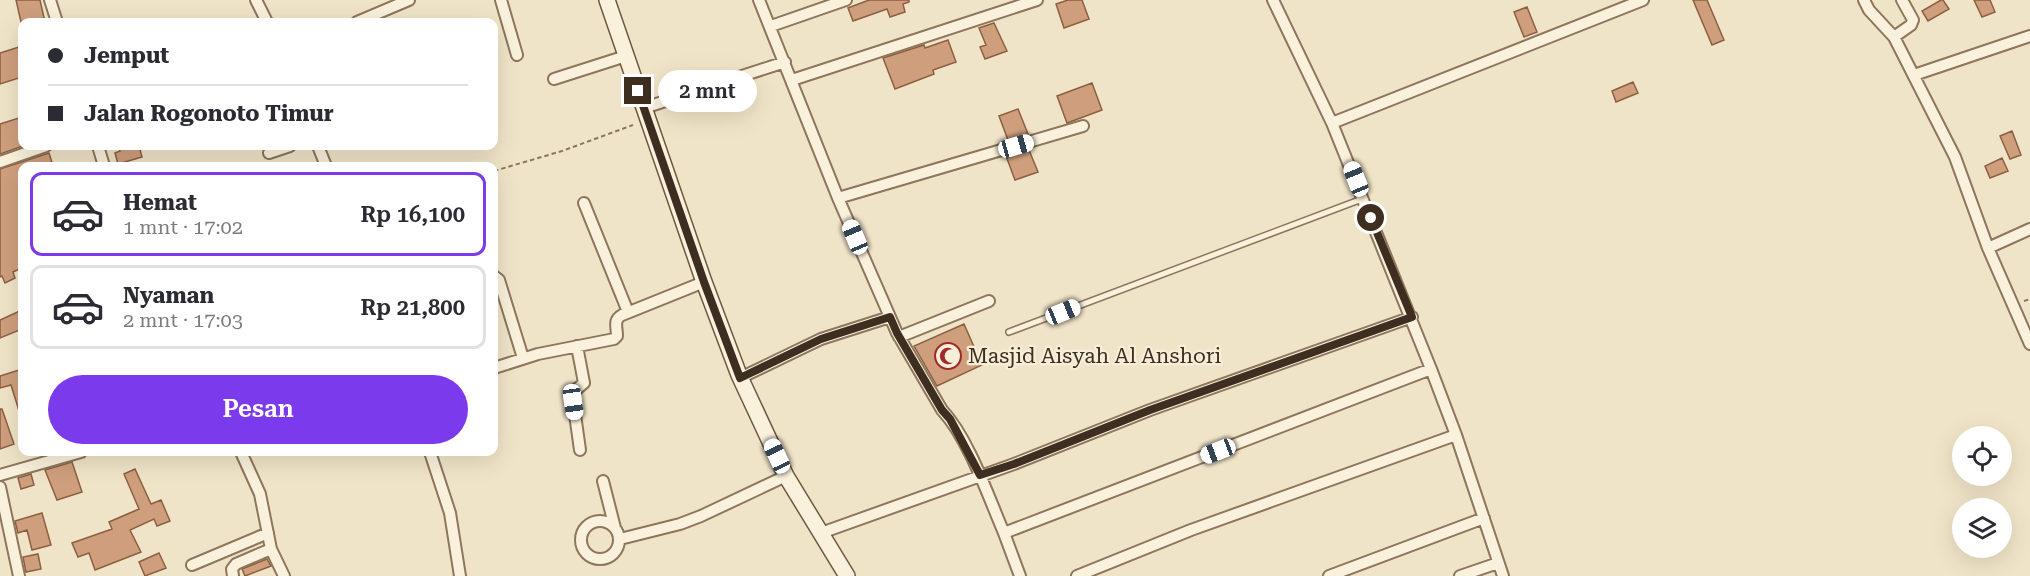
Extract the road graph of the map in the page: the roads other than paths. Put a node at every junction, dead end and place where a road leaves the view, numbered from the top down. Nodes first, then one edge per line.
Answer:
1 (50, 0) edge
2 (256, 0) edge
3 (409, 0) edge
4 (501, 0) edge
5 (607, 0) edge
6 (759, 0) edge
7 (846, 0) edge
8 (1037, 0) edge
9 (1273, 0) edge
10 (1643, 0) edge
11 (1864, 0) edge
12 (1902, 0) edge
13 (56, 18) edge
14 (265, 18) edge
15 (366, 18) edge
16 (771, 26) junction
17 (2030, 36) edge
18 (1894, 37) junction
19 (517, 55) dead end
20 (626, 56) junction
21 (785, 62) junction
22 (1914, 75) junction
23 (554, 79) dead end
24 (792, 80) junction
25 (646, 114) junction
26 (1332, 123) junction
27 (1083, 126) dead end
28 (34, 150) edge
29 (278, 150) edge
30 (269, 153) dead end
31 (0, 162) edge
32 (838, 198) junction
33 (1363, 198) junction
34 (584, 203) dead end
35 (2030, 229) edge
36 (1988, 248) junction
37 (498, 279) edge
38 (704, 282) junction
39 (989, 301) dead end
40 (627, 312) junction
41 (890, 317) junction
42 (1412, 317) junction
43 (1009, 332) dead end
44 (899, 337) junction
45 (2030, 344) edge
46 (577, 345) junction
47 (523, 358) junction
48 (498, 367) edge
49 (1431, 369) junction
50 (740, 378) junction
51 (1456, 435) junction
52 (580, 450) dead end
53 (68, 456) edge
54 (243, 456) edge
55 (431, 456) edge
56 (980, 475) junction
57 (0, 476) edge
58 (786, 476) junction
59 (603, 481) dead end
60 (0, 487) edge
61 (3, 513) edge
62 (1484, 518) junction
63 (615, 528) junction
64 (268, 533) junction
65 (821, 533) junction
66 (1004, 534) junction
67 (620, 539) junction
68 (272, 549) junction
69 (1498, 563) junction
70 (192, 564) dead end
71 (1092, 573) edge
72 (19, 576) edge
73 (234, 576) edge
74 (284, 576) edge
75 (460, 576) edge
76 (847, 576) edge
77 (1020, 576) edge
78 (1077, 576) edge
79 (1329, 576) edge
80 (1460, 576) edge
81 (1503, 576) edge

1 - 13 street
2 - 14 street
3 - 15 street
4 - 19 street
5 - 20 main road
6 - 16 street
7 - 16 street
8 - 24 street
9 - 26 street
10 - 26 street
11 - 18 street
12 - 18 street
16 - 21 street
17 - 22 street
18 - 22 street
20 - 23 street
20 - 25 main road
21 - 24 street
21 - 25 street
22 - 36 street
24 - 32 street
25 - 38 main road
26 - 33 street
27 - 32 street
28 - 31 street
29 - 30 street
32 - 41 street
33 - 42 street
33 - 43 lane
34 - 40 street
35 - 36 street
36 - 45 street
37 - 47 street
38 - 40 street
38 - 50 main road
39 - 44 street
40 - 46 street
41 - 44 street
41 - 50 street
42 - 49 street
42 - 56 street
44 - 56 street
46 - 47 street
46 - 52 street
47 - 48 street
49 - 51 street
49 - 66 street
50 - 58 main road
51 - 62 street
51 - 71 street
53 - 57 street
54 - 64 street
55 - 75 street
56 - 65 street
56 - 66 street
58 - 65 main road
58 - 67 street
59 - 63 street
60 - 61 street
61 - 72 street
62 - 69 street
62 - 79 street
63 - 67 street
63 - 67 street
64 - 68 street
64 - 70 street
65 - 76 main road
66 - 77 street
68 - 73 street
68 - 74 street
69 - 80 street
69 - 81 street
71 - 78 street

